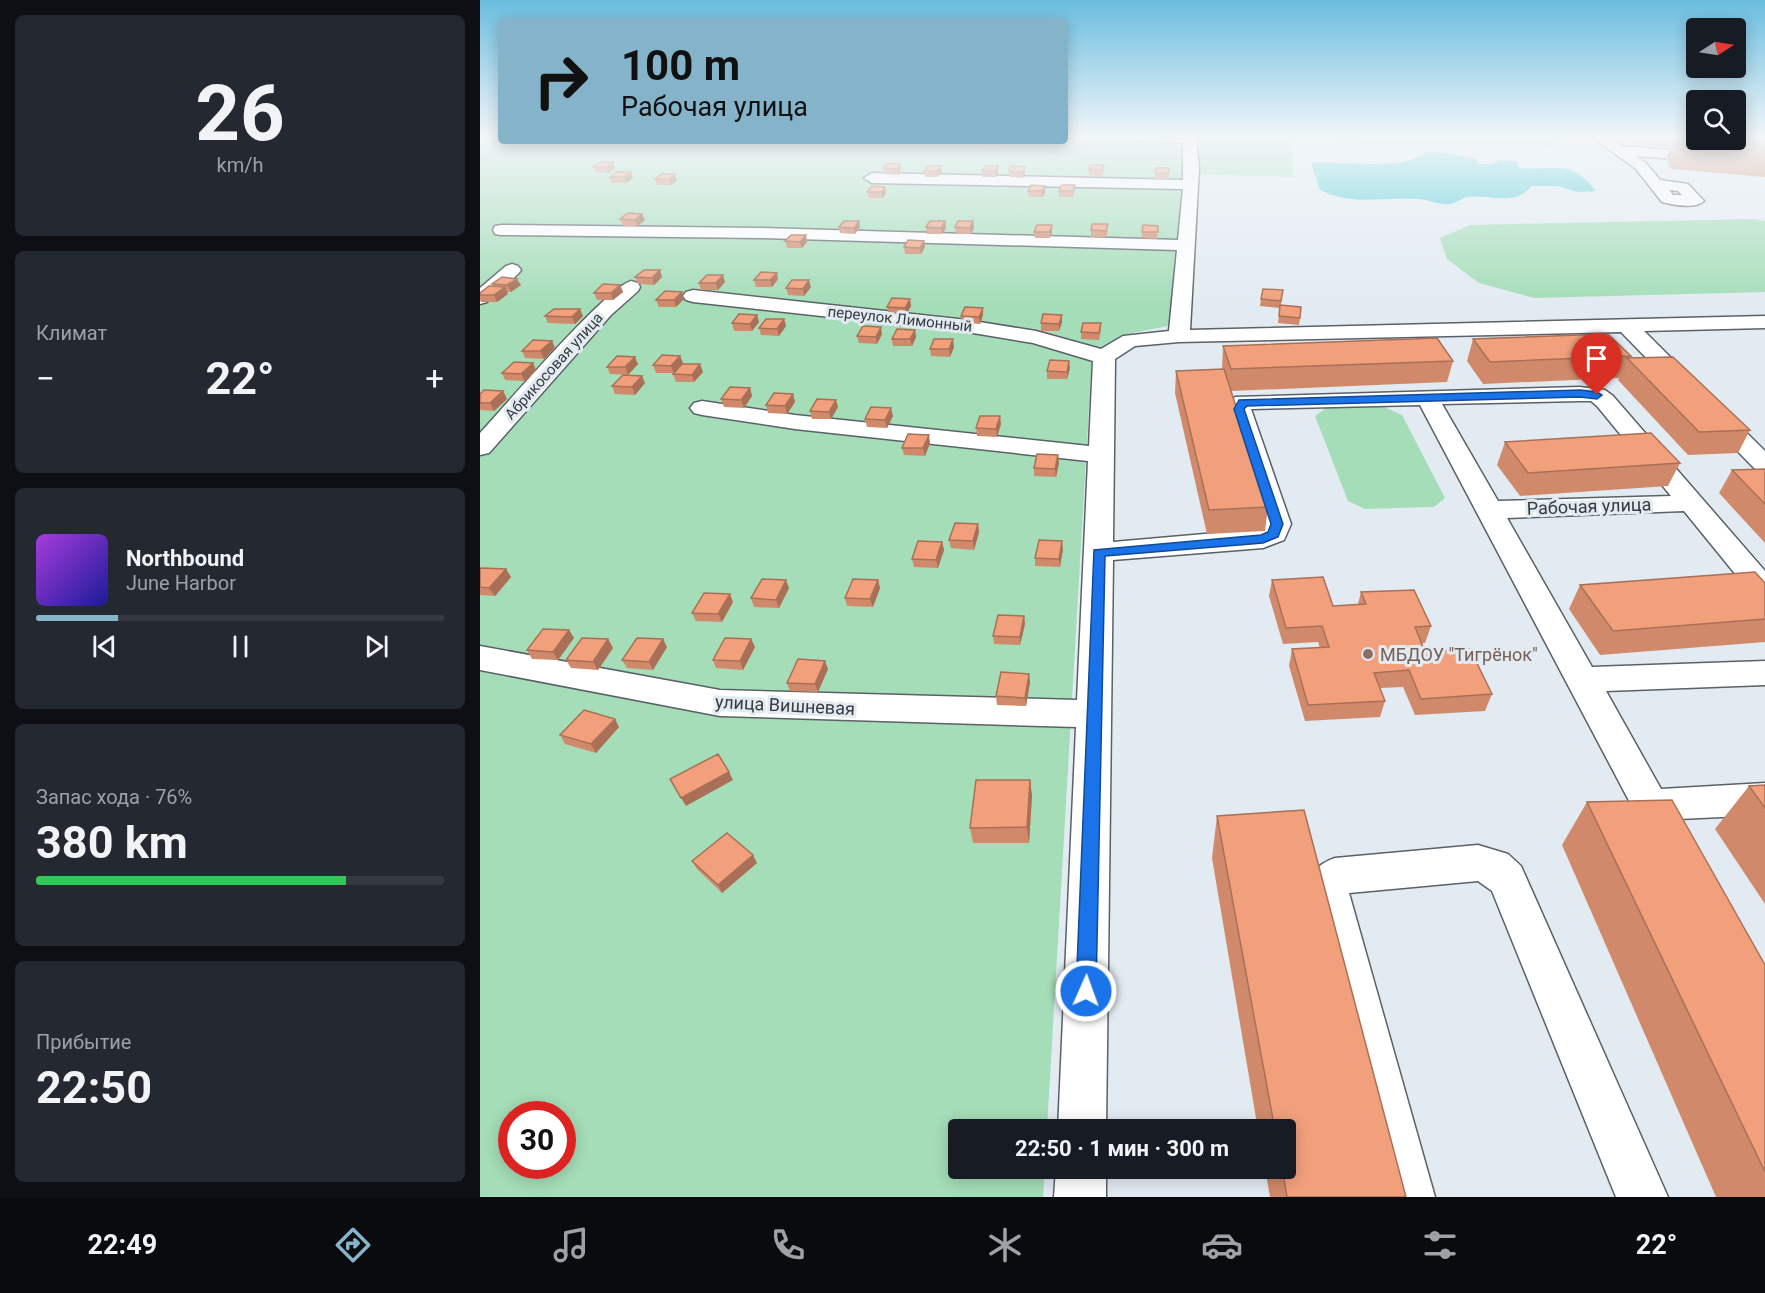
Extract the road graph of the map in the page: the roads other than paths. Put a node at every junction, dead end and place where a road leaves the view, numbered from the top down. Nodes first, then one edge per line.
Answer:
1 (1190, 192) edge
2 (501, 230) dead end
3 (1186, 245) junction
4 (512, 270) dead end
5 (631, 287) dead end
6 (693, 296) dead end
7 (480, 298) edge
8 (1765, 322) edge
9 (1625, 324) junction
10 (1179, 336) junction
11 (1104, 357) junction
12 (1428, 399) junction
13 (702, 408) dead end
14 (480, 448) edge
15 (1101, 455) junction
16 (1765, 465) edge
17 (1690, 503) junction
18 (1489, 510) junction
19 (1099, 552) junction
20 (1765, 590) edge
21 (480, 658) edge
22 (1765, 673) edge
23 (1583, 680) junction
24 (1094, 714) junction
25 (1765, 799) edge
26 (1651, 805) junction
27 (1685, 867) edge
28 (1082, 1119) edge
29 (1081, 1179) edge
30 (1080, 1197) edge
31 (1409, 1197) edge
32 (1642, 1197) edge

1 - 3 street
2 - 3 street
3 - 10 street
4 - 7 street
5 - 14 street, Абрикосовая улица
6 - 11 street, переулок Лимонный
8 - 9 street
9 - 10 street
9 - 16 street
10 - 11 street
11 - 15 street
12 - 17 street, Рабочая улица
12 - 18 street
12 - 19 street, Рабочая улица
13 - 15 street
15 - 19 street
17 - 18 street, Рабочая улица
17 - 20 street, Рабочая улица
18 - 23 street
19 - 24 street
21 - 24 street, улица Вишневая
22 - 23 street
23 - 26 street
24 - 28 street
25 - 26 street
26 - 27 street
29 - 30 street
31 - 32 street

